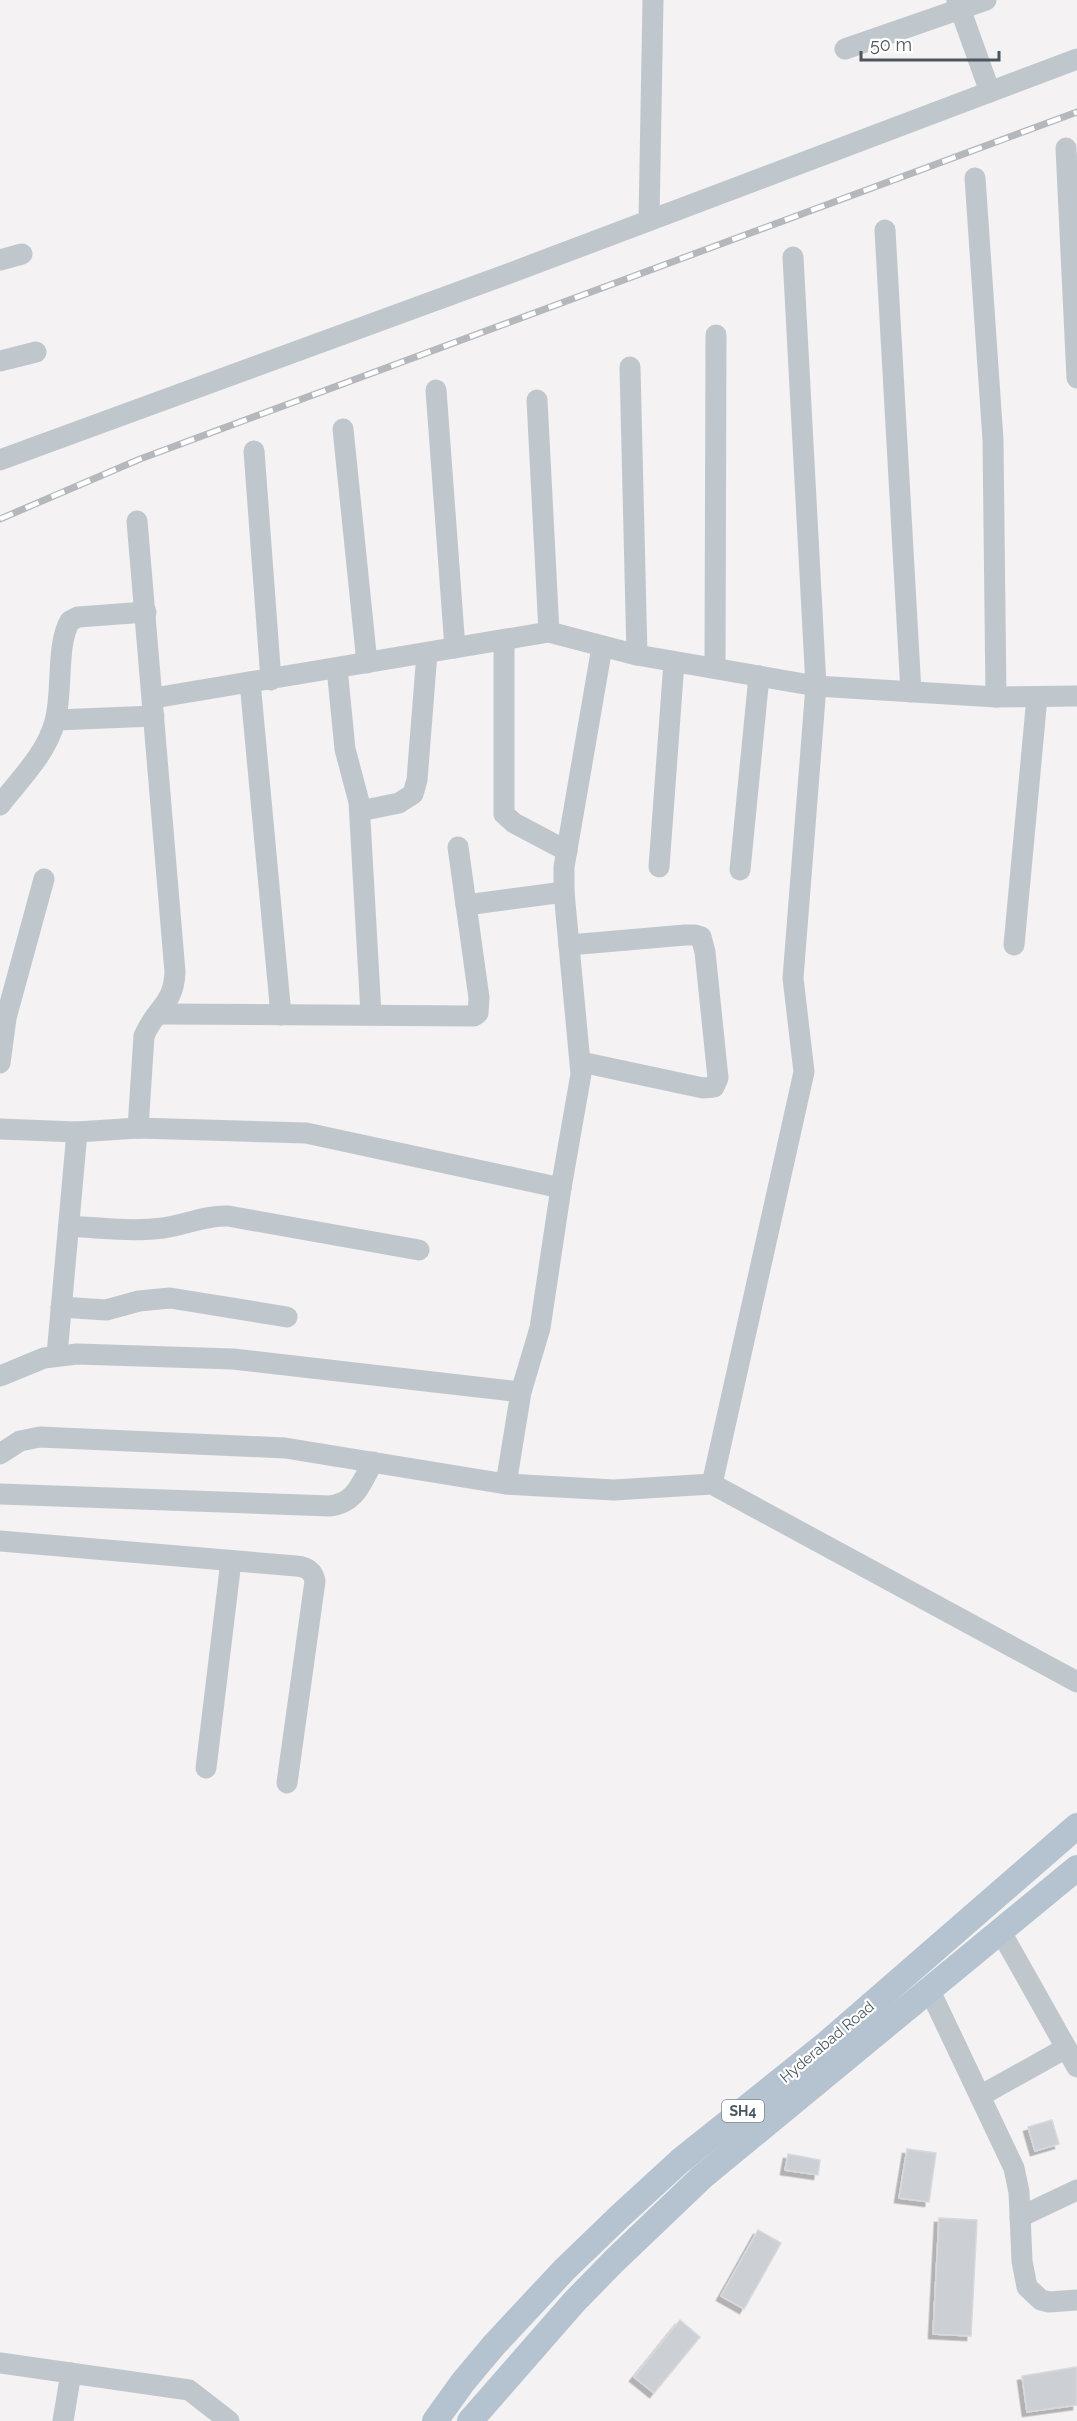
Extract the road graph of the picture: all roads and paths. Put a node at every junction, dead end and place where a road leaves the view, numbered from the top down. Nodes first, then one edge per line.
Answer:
1 (653, 0) edge
2 (986, 0) edge
3 (958, 5) edge
4 (845, 49) dead end
5 (1077, 59) edge
6 (990, 92) junction
7 (1066, 148) dead end
8 (975, 178) dead end
9 (649, 220) junction
10 (885, 230) dead end
11 (22, 254) dead end
12 (793, 257) dead end
13 (0, 260) edge
14 (716, 335) dead end
15 (36, 352) dead end
16 (0, 362) edge
17 (630, 367) dead end
18 (1077, 378) edge
19 (436, 390) dead end
20 (537, 400) dead end
21 (343, 429) dead end
22 (254, 451) dead end
23 (0, 460) edge
24 (138, 521) dead end
25 (146, 612) junction
26 (549, 632) junction
27 (504, 640) junction
28 (602, 647) junction
29 (455, 648) junction
30 (427, 653) junction
31 (638, 655) junction
32 (674, 662) junction
33 (368, 663) junction
34 (337, 668) junction
35 (715, 668) junction
36 (759, 676) junction
37 (260, 681) junction
38 (816, 686) junction
39 (911, 692) junction
40 (1077, 696) edge
41 (996, 697) junction
42 (1037, 697) junction
43 (154, 707) junction
44 (56, 720) junction
45 (0, 805) edge
46 (360, 811) junction
47 (458, 847) dead end
48 (567, 850) junction
49 (659, 867) dead end
50 (740, 870) dead end
51 (44, 879) dead end
52 (564, 892) junction
53 (466, 905) junction
54 (569, 945) junction
55 (1014, 945) dead end
56 (158, 1014) junction
57 (371, 1014) junction
58 (281, 1015) junction
59 (581, 1062) junction
60 (0, 1063) edge
61 (138, 1128) junction
62 (0, 1129) edge
63 (77, 1132) junction
64 (561, 1188) junction
65 (69, 1226) junction
66 (419, 1250) dead end
67 (61, 1307) junction
68 (287, 1317) dead end
69 (57, 1355) junction
70 (0, 1376) edge
71 (521, 1392) junction
72 (0, 1454) edge
73 (373, 1462) junction
74 (507, 1484) junction
75 (712, 1484) junction
76 (0, 1494) edge
77 (0, 1541) edge
78 (231, 1561) junction
79 (1077, 1682) edge
80 (206, 1768) dead end
81 (287, 1784) dead end
82 (1077, 1826) edge
83 (1077, 1868) edge
84 (1001, 1932) junction
85 (930, 1991) junction
86 (1066, 2048) junction
87 (1077, 2067) edge
88 (980, 2096) junction
89 (1077, 2190) edge
90 (1020, 2217) junction
91 (1077, 2300) edge
92 (0, 2363) edge
93 (71, 2373) junction
94 (63, 2421) edge
95 (229, 2421) edge
96 (435, 2421) edge
97 (470, 2421) edge

1 - 9 street
2 - 3 street
3 - 4 street
3 - 6 street
5 - 6 street
6 - 9 street
7 - 18 street
8 - 41 street
9 - 23 street
10 - 39 street
11 - 13 street
12 - 38 street
14 - 35 street
15 - 16 street
17 - 31 street
19 - 29 street
20 - 26 street
21 - 33 street
22 - 37 street
24 - 25 street
25 - 43 street
25 - 44 street
26 - 27 street
26 - 28 street
27 - 29 street
27 - 48 street
28 - 31 street
28 - 48 street
29 - 30 street
30 - 33 street
30 - 46 street
31 - 32 street
32 - 35 street
32 - 49 street
33 - 34 street
34 - 37 street
34 - 46 street
35 - 36 street
36 - 38 street
36 - 50 street
37 - 43 street
37 - 58 street
38 - 39 street
38 - 75 street
39 - 41 street
40 - 42 street
41 - 42 street
42 - 55 street
43 - 44 street
43 - 56 street
44 - 45 street
46 - 57 street
47 - 53 street
48 - 52 street
51 - 60 street
52 - 53 street
52 - 54 street
53 - 57 street
54 - 59 street
54 - 59 street
56 - 58 street
56 - 61 street
57 - 58 street
59 - 64 street
61 - 63 street
61 - 64 street
62 - 63 street
63 - 65 street
64 - 71 street
65 - 66 street
65 - 67 street
67 - 68 street
67 - 69 street
69 - 70 street
69 - 71 street
71 - 74 street
72 - 73 street
73 - 74 street
73 - 76 street
74 - 75 street
75 - 79 street
77 - 78 street
78 - 80 street
78 - 81 street
82 - 96 main road, Hyderabad Road / SH4
83 - 84 main road, Hyderabad Road / SH4
84 - 85 main road, Hyderabad Road / SH4
84 - 86 street
85 - 88 street
85 - 97 main road, Hyderabad Road / SH4
86 - 87 street
86 - 88 street
88 - 90 street
89 - 90 street
90 - 91 street
92 - 93 street
93 - 94 street
93 - 95 street

